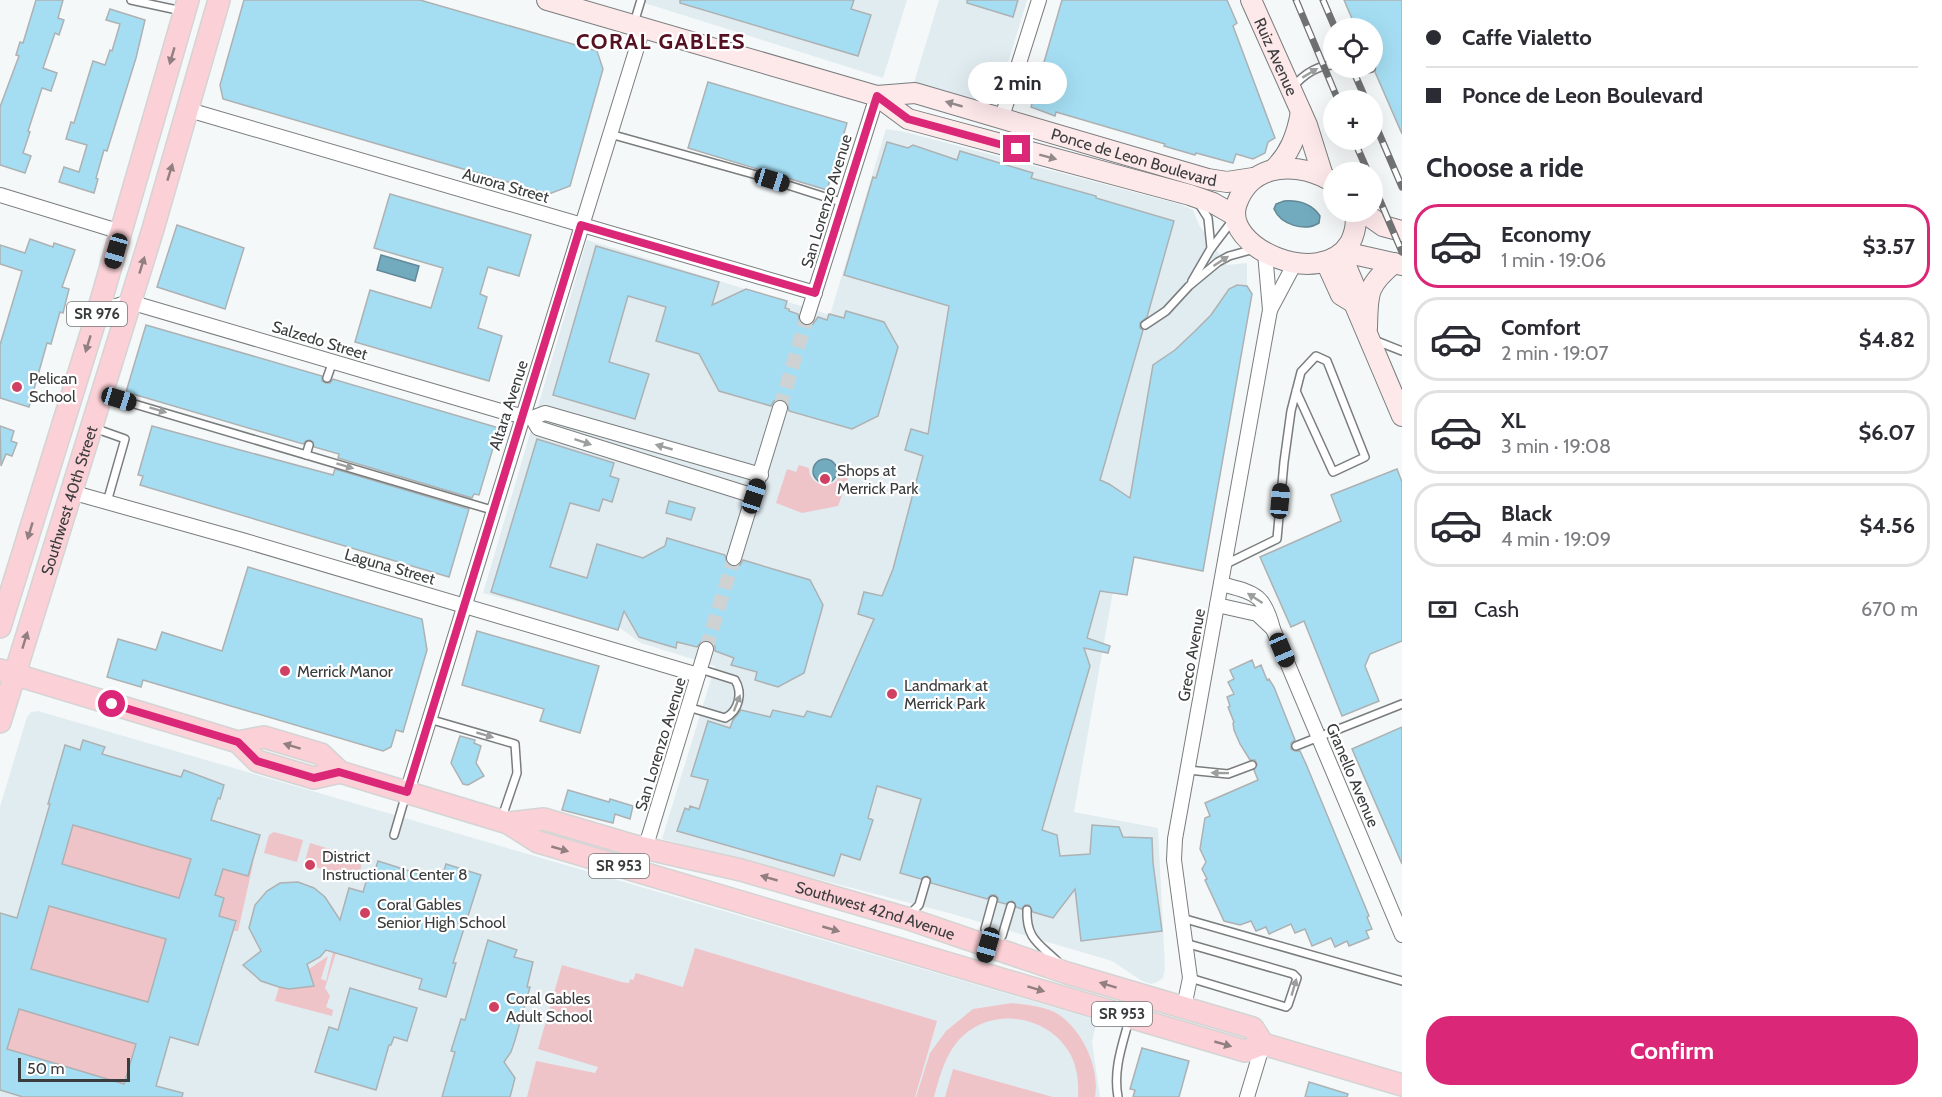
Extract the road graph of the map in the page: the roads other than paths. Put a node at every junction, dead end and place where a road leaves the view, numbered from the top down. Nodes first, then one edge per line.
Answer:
1 (131, 0) edge
2 (219, 0) edge
3 (547, 0) edge
4 (641, 0) edge
5 (1039, 0) edge
6 (1251, 0) edge
7 (186, 6) edge
8 (638, 26) junction
9 (1323, 67) edge
10 (1291, 90) junction
11 (877, 96) junction
12 (189, 110) junction
13 (1301, 112) junction
14 (1002, 117) junction
15 (610, 134) junction
16 (1323, 167) edge
17 (1273, 170) junction
18 (1253, 178) junction
19 (1323, 178) edge
20 (0, 195) edge
21 (1194, 197) junction
22 (844, 203) junction
23 (1234, 216) junction
24 (1355, 222) edge
25 (1377, 222) edge
26 (581, 225) junction
27 (1402, 231) edge
28 (121, 232) junction
29 (1211, 248) junction
30 (1262, 250) junction
31 (1337, 256) junction
32 (1295, 263) junction
33 (1398, 264) edge
34 (1189, 286) junction
35 (815, 293) junction
36 (130, 302) junction
37 (1270, 310) junction
38 (98, 311) junction
39 (807, 317) tunnel mouth
40 (1145, 325) dead end
41 (1368, 335) junction
42 (1402, 351) edge
43 (333, 361) junction
44 (327, 378) dead end
45 (1296, 391) junction
46 (102, 394) junction
47 (780, 408) tunnel mouth
48 (1402, 416) edge
49 (527, 417) junction
50 (91, 428) junction
51 (309, 445) dead end
52 (689, 454) junction
53 (306, 455) junction
54 (683, 474) junction
55 (761, 475) junction
56 (71, 492) junction
57 (754, 496) junction
58 (107, 502) junction
59 (492, 510) junction
60 (734, 558) tunnel mouth
61 (1224, 564) junction
62 (1221, 584) junction
63 (463, 605) junction
64 (1217, 605) junction
65 (0, 627) edge
66 (1273, 629) junction
67 (706, 649) tunnel mouth
68 (7, 672) edge
69 (699, 672) junction
70 (1402, 704) edge
71 (688, 707) junction
72 (429, 719) junction
73 (0, 722) edge
74 (1318, 736) junction
75 (1296, 746) dead end
76 (1252, 765) dead end
77 (1187, 770) junction
78 (407, 792) junction
79 (505, 822) junction
80 (394, 835) dead end
81 (645, 849) junction
82 (926, 881) dead end
83 (993, 900) dead end
84 (1011, 906) dead end
85 (1027, 910) dead end
86 (906, 918) junction
87 (1182, 918) junction
88 (1402, 935) edge
89 (1185, 943) junction
90 (988, 945) junction
91 (980, 972) junction
92 (1067, 973) junction
93 (1190, 978) junction
94 (1402, 981) edge
95 (1184, 1008) junction
96 (1130, 1017) junction
97 (1263, 1044) junction
98 (1402, 1085) edge
99 (1118, 1097) edge
100 (1247, 1097) edge

1 - 7 lane
2 - 12 main road, Southwest 40th Street / SR 976
3 - 8 street, Ponce de Leon Boulevard
4 - 8 lane
5 - 14 street
6 - 10 street, Ruiz Avenue
7 -> 28 main road, Southwest 40th Street / SR 976
8 - 11 street, Ponce de Leon Boulevard
8 - 15 street, Altara Avenue
10 -> 9 lane
10 - 13 street, Ruiz Avenue
14 -> 11 street, Ponce de Leon Boulevard
11 -> 21 street, Ponce de Leon Boulevard
11 - 22 street, San Lorenzo Avenue
12 - 26 street, Aurora Street
36 -> 12 main road, Southwest 40th Street / SR 976
13 - 16 street, Ruiz Avenue
13 - 17 street, Ruiz Avenue
14 - 18 street, Ponce de Leon Boulevard
15 - 22 lane
15 - 26 street, Altara Avenue
17 - 18 street, Ponce de Leon Boulevard
17 - 19 street
18 - 23 street
20 - 28 street
21 - 23 street, Ponce de Leon Boulevard
21 - 29 lane
22 - 35 street, San Lorenzo Avenue
23 - 29 lane
23 - 30 street
24 - 31 street
25 - 27 street
26 - 35 street, Aurora Street
26 - 49 street, Altara Avenue
28 - 38 main road, Southwest 40th Street / SR 976
29 - 34 lane
30 - 32 street
34 -> 30 lane
30 - 37 street, Greco Avenue
31 - 32 street
31 - 33 street
31 - 41 street
32 - 37 street, Greco Avenue
33 - 41 street
34 - 40 lane
35 - 39 street, San Lorenzo Avenue
36 - 38 street
36 - 43 street, Salzedo Street
36 - 46 main road, Southwest 40th Street / SR 976
37 - 61 street, Greco Avenue
38 -> 65 main road, Southwest 40th Street / SR 976
41 - 42 lane
41 - 48 street
43 - 44 lane
43 - 49 street, Salzedo Street
45 - 45 lane
45 - 61 lane
46 - 50 main road, Southwest 40th Street / SR 976
46 -> 53 lane
47 - 55 street
52 -> 49 street, Salzedo Street
49 -> 54 street, Salzedo Street
49 - 59 street, Altara Avenue
50 - 56 main road, Southwest 40th Street / SR 976
50 - 58 lane
51 - 53 lane
52 - 54 street
52 - 55 street, Salzedo Street
53 -> 59 lane
54 - 57 street, Salzedo Street
55 - 57 street
56 - 58 street, Laguna Street
68 -> 56 main road, Southwest 40th Street / SR 976
57 - 60 street
58 - 63 street, Laguna Street
59 - 63 street, Altara Avenue
61 - 62 street, Greco Avenue
62 - 64 street, Greco Avenue
66 -> 62 street, Granello Avenue
63 - 69 street, Laguna Street
63 - 72 street, Altara Avenue
64 - 66 street
64 - 77 street, Greco Avenue
66 - 74 street, Granello Avenue
67 - 69 street, San Lorenzo Avenue
68 - 73 main road, Southwest 40th Street / SR 976
68 - 78 main road, Southwest 42nd Avenue / SR 953
69 - 71 street, San Lorenzo Avenue
71 -> 69 lane
70 - 74 lane
71 - 81 street, San Lorenzo Avenue
72 - 78 street, Altara Avenue
72 -> 79 lane
74 - 75 lane
74 - 88 street, Granello Avenue
76 -> 77 lane
77 - 87 street, Greco Avenue
78 - 79 main road, Southwest 42nd Avenue / SR 953
78 - 80 lane
79 - 81 main road, Southwest 42nd Avenue / SR 953
79 -> 91 main road, Southwest 42nd Avenue / SR 953
86 -> 81 main road, Southwest 42nd Avenue / SR 953
82 - 86 lane
83 - 90 lane
84 - 90 lane
85 - 92 lane
86 - 90 main road, Southwest 42nd Avenue / SR 953
87 - 89 street, Greco Avenue
87 - 94 lane
89 - 93 street, Greco Avenue
93 -> 89 lane
90 - 91 main road
90 - 92 main road, Southwest 42nd Avenue / SR 953
91 -> 96 main road, Southwest 42nd Avenue / SR 953
95 -> 92 main road, Southwest 42nd Avenue / SR 953
93 - 95 street, Greco Avenue
95 - 97 main road, Southwest 42nd Avenue / SR 953
96 -> 97 main road, Southwest 42nd Avenue / SR 953
96 - 99 lane
97 - 98 main road, Southwest 42nd Avenue / SR 953
97 - 100 street

